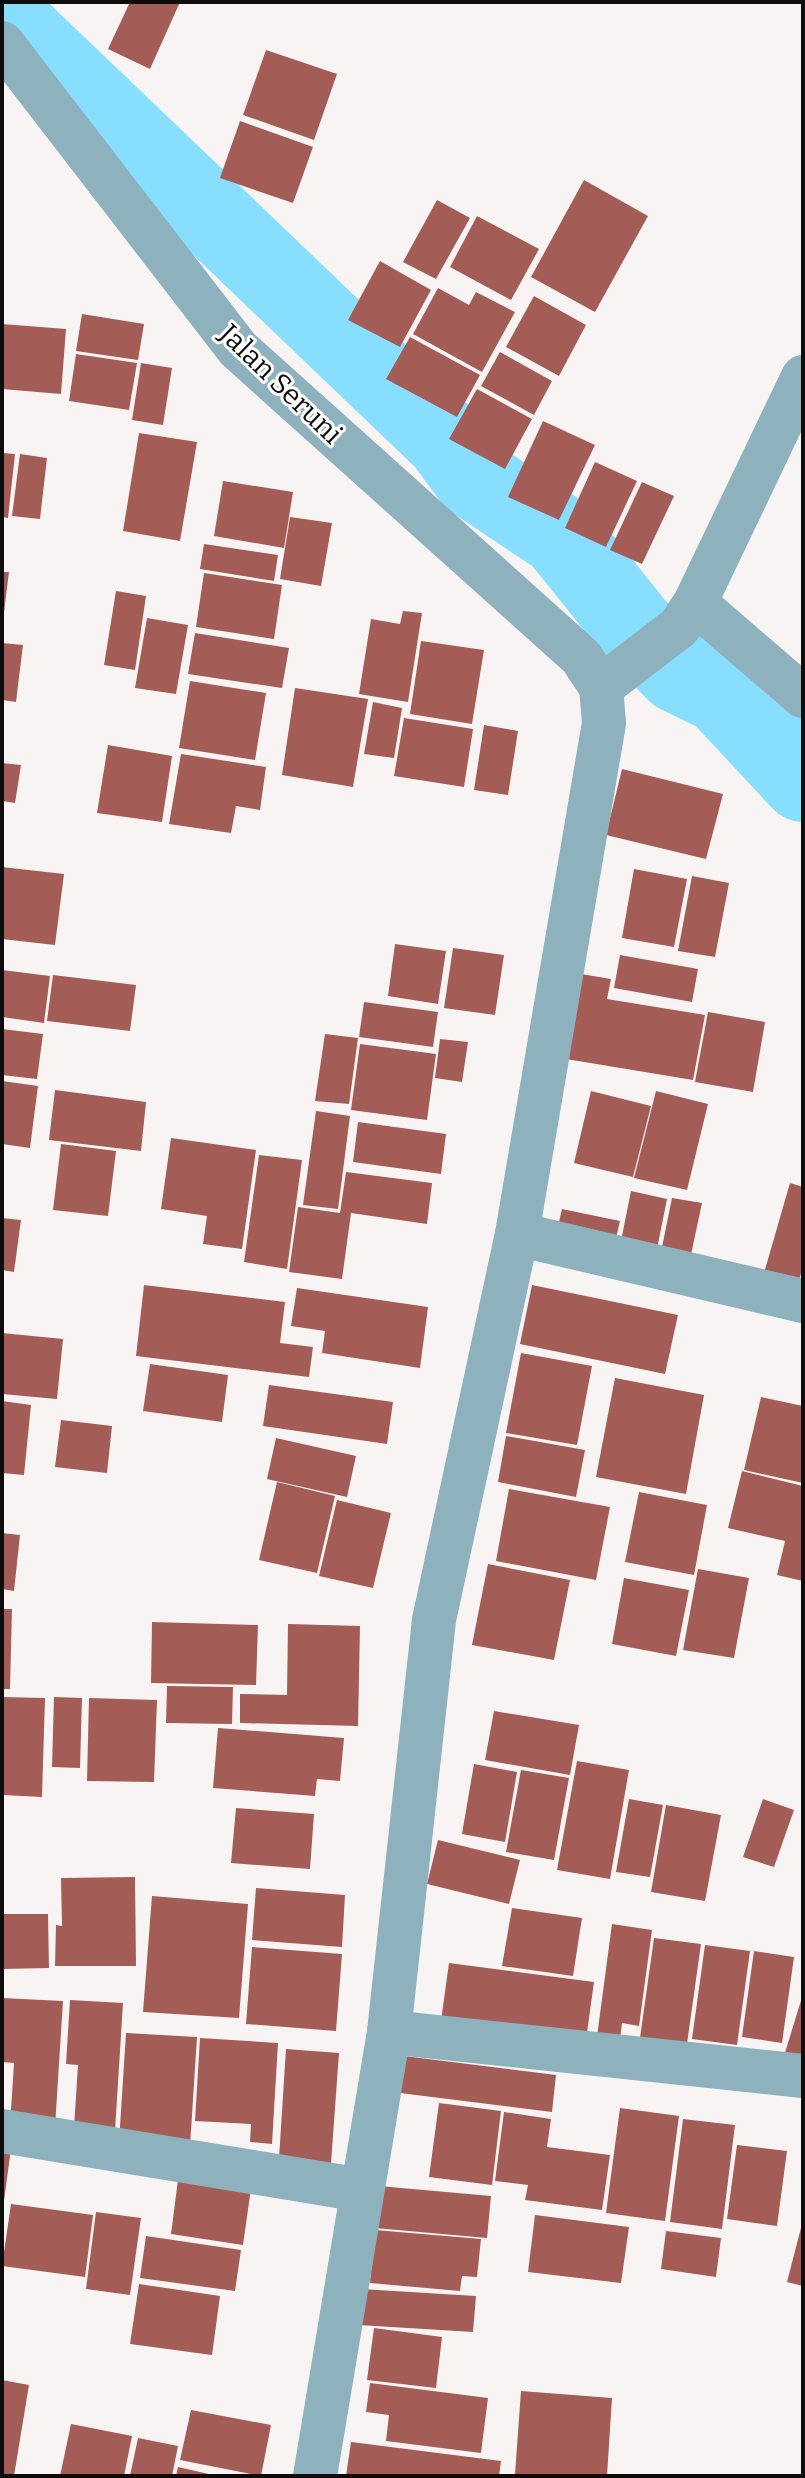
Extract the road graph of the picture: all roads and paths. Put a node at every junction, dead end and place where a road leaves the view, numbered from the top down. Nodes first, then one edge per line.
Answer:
1 (2, 43) edge
2 (803, 377) edge
3 (687, 615) junction
4 (617, 675) junction
5 (803, 696) edge
6 (517, 1234) junction
7 (803, 1301) edge
8 (389, 2032) junction
9 (803, 2076) edge
10 (2, 2131) edge
11 (362, 2190) junction
12 (315, 2476) edge

1 - 4 street, Jalan Seruni
2 - 3 street
3 - 4 street
3 - 5 street
4 - 6 street
6 - 7 street
6 - 8 street
8 - 9 street
8 - 11 street
10 - 11 street
11 - 12 street

